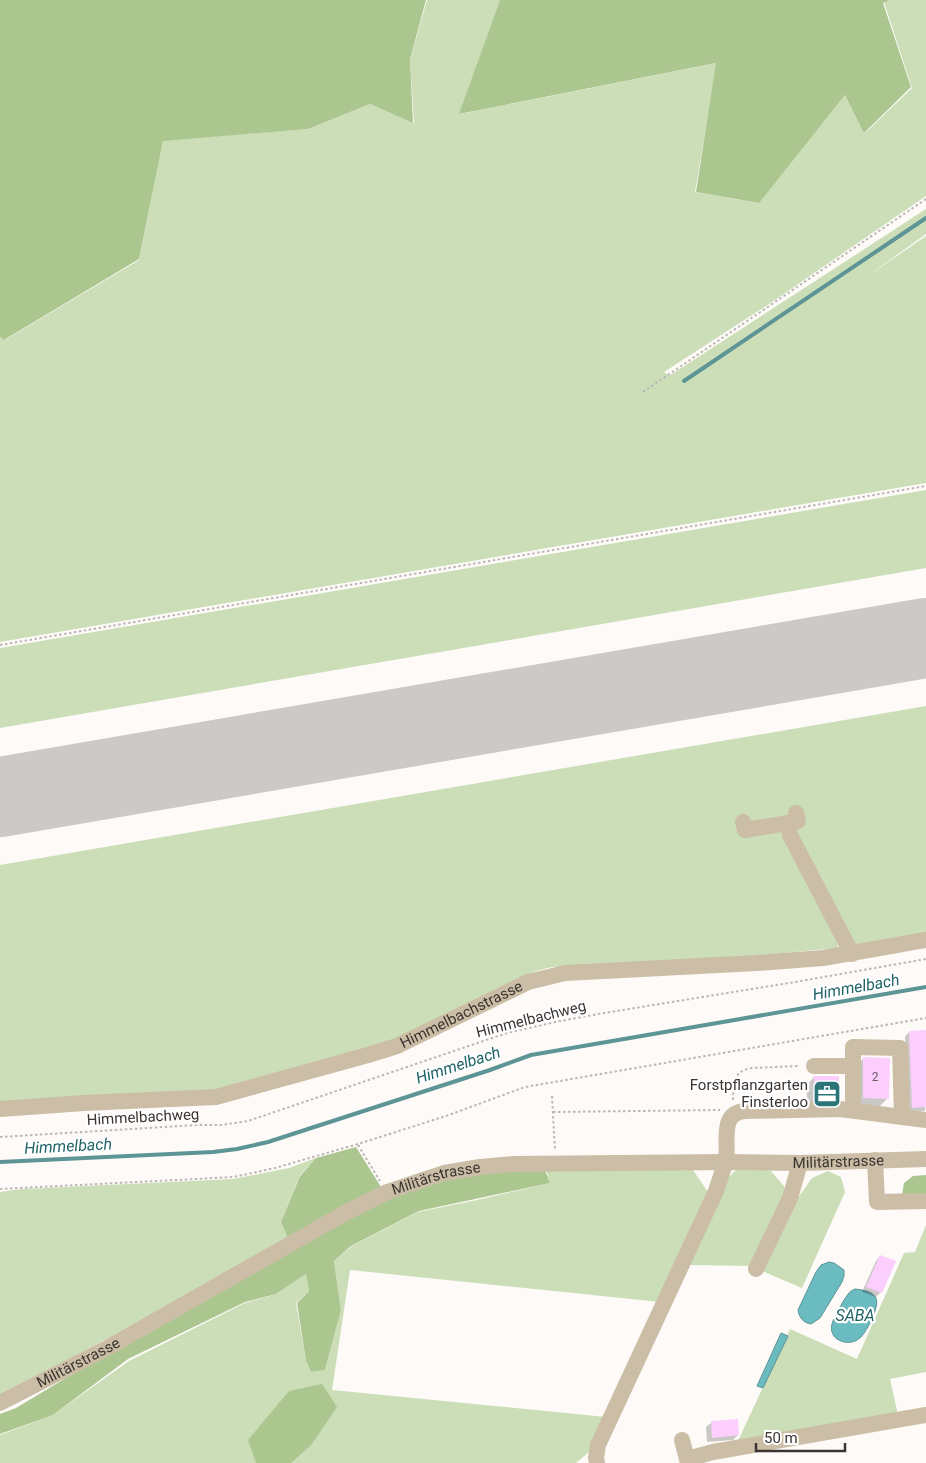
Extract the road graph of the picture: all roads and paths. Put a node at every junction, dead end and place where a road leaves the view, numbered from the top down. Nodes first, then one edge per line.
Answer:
1 (926, 199) edge
2 (642, 392) dead end
3 (926, 486) edge
4 (0, 645) edge
5 (744, 822) dead end
6 (926, 940) edge
7 (852, 954) junction
8 (926, 959) edge
9 (926, 1018) edge
10 (814, 1066) joint
11 (853, 1066) junction
12 (552, 1096) dead end
13 (0, 1110) edge
14 (735, 1110) junction
15 (854, 1110) junction
16 (553, 1112) junction
17 (902, 1117) junction
18 (926, 1120) edge
19 (0, 1137) edge
20 (358, 1144) junction
21 (556, 1158) junction
22 (926, 1159) edge
23 (875, 1160) junction
24 (725, 1162) junction
25 (800, 1163) junction
26 (0, 1189) edge
27 (386, 1192) junction
28 (926, 1201) edge
29 (756, 1269) dead end
30 (0, 1403) edge
31 (926, 1415) edge
32 (682, 1440) dead end
33 (688, 1461) edge
34 (597, 1463) edge

1 - 2 path
3 - 4 path
5 - 7 street
6 - 7 street, Himmelbachstrasse
7 - 13 street, Himmelbachstrasse
8 - 19 path, Himmelbachweg
9 - 20 path
10 - 11 street
10 - 14 path
11 - 15 street
11 - 17 street
12 - 16 path
14 - 15 street
14 - 16 path
14 - 24 street
15 - 17 street
16 - 21 path
17 - 18 street
20 - 26 path
20 - 27 path
21 - 24 street, Militärstrasse
21 - 27 street, Militärstrasse
22 - 23 street, Militärstrasse
23 - 25 street, Militärstrasse
23 - 28 street
24 - 25 street, Militärstrasse
24 - 34 street
25 - 29 street
27 - 30 street, Militärstrasse
31 - 33 street
32 - 33 street

